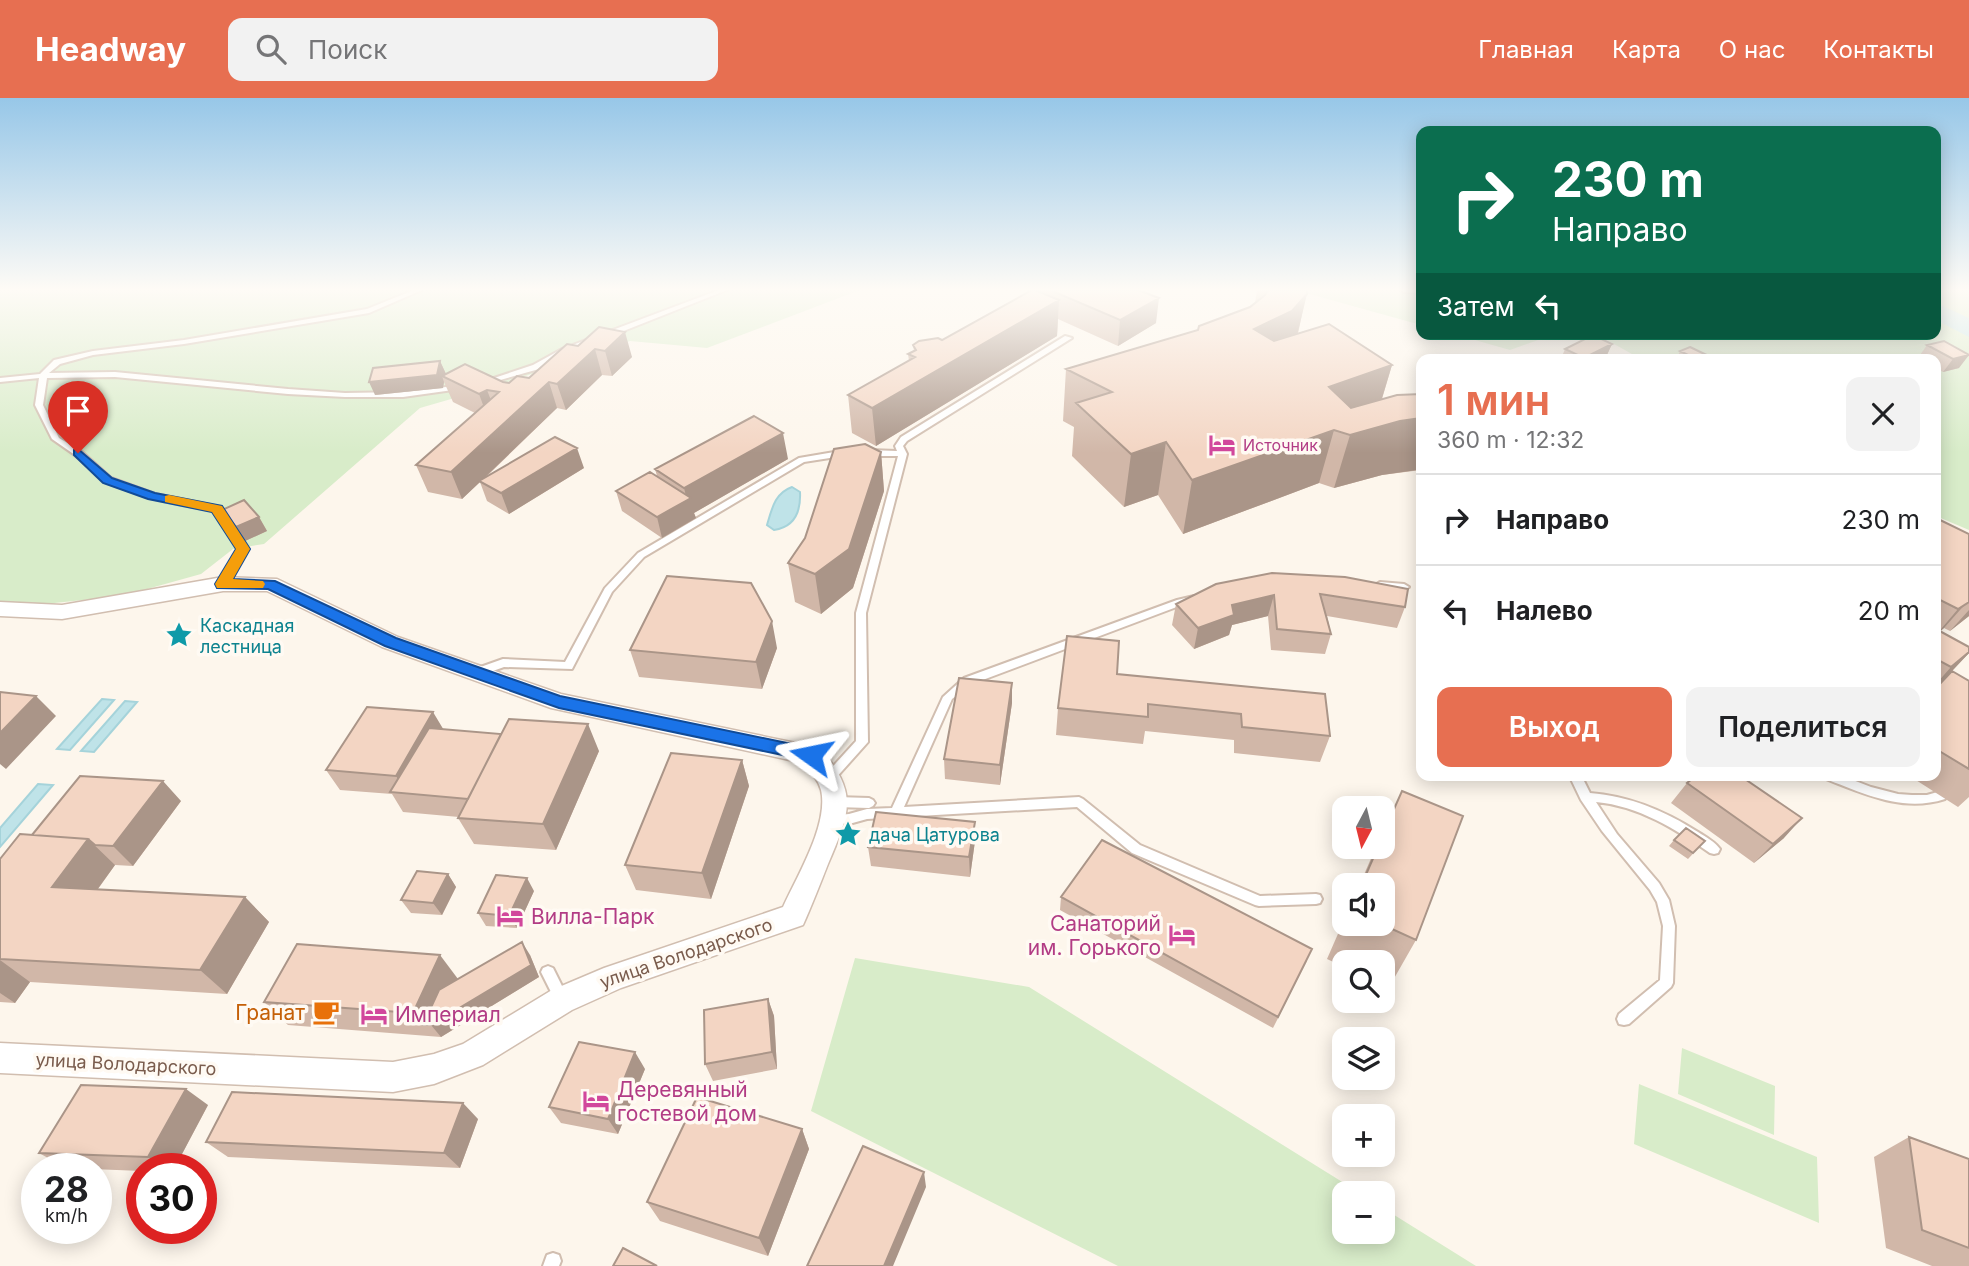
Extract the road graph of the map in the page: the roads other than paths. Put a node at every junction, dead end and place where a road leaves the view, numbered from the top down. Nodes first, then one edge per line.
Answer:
1 (163, 345) edge
2 (582, 345) edge
3 (1057, 345) edge
4 (44, 373) junction
5 (0, 380) edge
6 (478, 384) edge
7 (467, 386) edge
8 (851, 453) edge
9 (864, 453) edge
10 (903, 454) junction
11 (223, 584) junction
12 (1364, 584) edge
13 (1404, 587) edge
14 (1206, 596) edge
15 (0, 609) edge
16 (476, 673) junction
17 (1578, 781) edge
18 (1844, 781) edge
19 (1941, 796) dead end
20 (1585, 797) junction
21 (833, 799) junction
22 (869, 803) dead end
23 (896, 812) junction
24 (1714, 849) dead end
25 (1315, 899) dead end
26 (548, 972) dead end
27 (562, 1000) junction
28 (1624, 1019) dead end
29 (0, 1058) edge

1 - 4 lane
2 - 6 lane
3 - 10 lane
4 - 5 lane
4 - 7 lane
4 - 11 lane
8 - 16 lane
9 - 10 lane
10 - 21 lane
11 - 15 street
11 - 16 street
12 - 13 lane
14 - 23 lane
16 - 21 street
17 - 20 lane
18 - 19 lane
20 - 24 lane
20 - 28 lane
21 - 22 lane
21 - 23 lane
21 - 27 street, улица Володарского
23 - 25 lane
26 - 27 lane
27 - 29 street, улица Володарского

